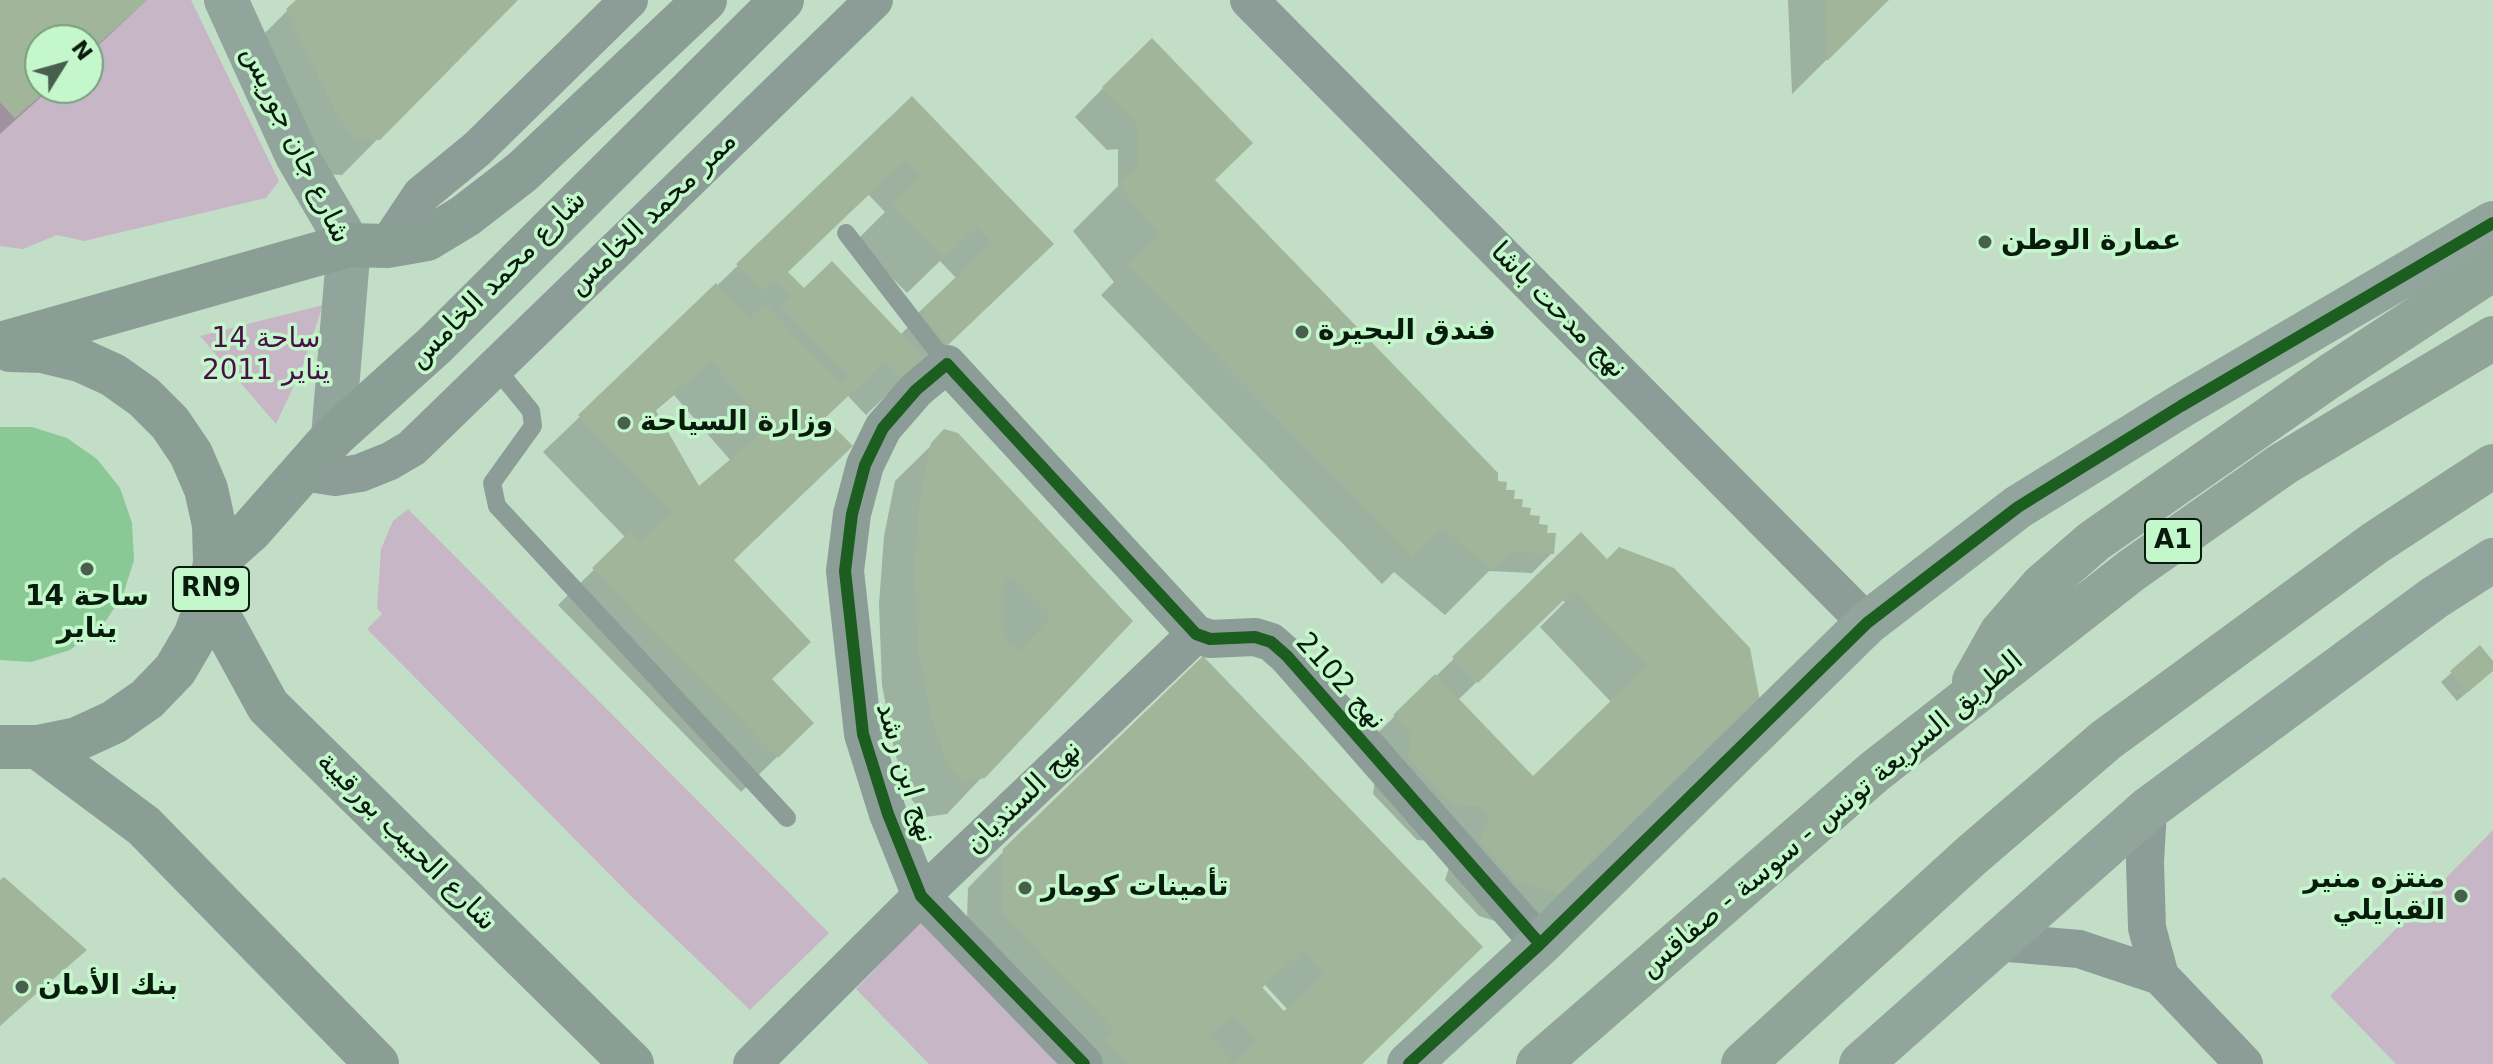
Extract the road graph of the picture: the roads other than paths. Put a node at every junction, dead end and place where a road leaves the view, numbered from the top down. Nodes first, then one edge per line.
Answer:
1 (226, 0) edge
2 (629, 0) edge
3 (705, 0) edge
4 (782, 0) edge
5 (874, 0) edge
6 (1249, 0) edge
7 (2493, 223) edge
8 (846, 233) dead end
9 (368, 246) junction
10 (2493, 269) edge
11 (2493, 338) edge
12 (0, 344) edge
13 (0, 350) edge
14 (947, 364) junction
15 (495, 367) junction
16 (333, 437) junction
17 (2493, 466) edge
18 (302, 472) junction
19 (2493, 560) edge
20 (212, 580) junction
21 (1867, 623) junction
22 (1196, 634) junction
23 (1963, 700) junction
24 (19, 747) edge
25 (2148, 809) junction
26 (787, 818) dead end
27 (921, 896) junction
28 (1997, 942) junction
29 (1540, 944) junction
30 (2160, 976) junction
31 (377, 1064) edge
32 (632, 1064) edge
33 (752, 1064) edge
34 (1084, 1064) edge
35 (1409, 1064) edge
36 (1538, 1064) edge
37 (1743, 1064) edge
38 (1861, 1064) edge
39 (2244, 1064) edge

1 - 9 street, شارع جان جوريس
2 - 9 street
3 - 9 main road, شارع محمد الخامس
4 - 16 main road, شارع محمد الخامس
5 - 15 street, ممر محمد الخامس
6 - 21 street, نهج مدحت باشا
7 - 21 street
8 - 14 lane
9 - 12 main road, شارع محمد الخامس
9 - 16 street, شارع جان جوريس
10 - 23 highway
11 - 23 highway, الطريق السريعة تونس - سوسة - صفاقس / A1
13 - 20 main road, RN9
14 - 22 street
14 - 27 street, نهج ابن رشد
15 - 18 street, ممر محمد الخامس
15 - 26 lane
16 - 18 main road, شارع محمد الخامس
17 - 37 highway
18 - 20 main road, شارع محمد الخامس
19 - 25 street
20 - 24 main road, RN9
20 - 32 main road, شارع الحبيب بورقيبة / RN9
21 - 29 street
22 - 27 street, نهج السنديان
22 - 29 street, نهج 2102
23 - 36 highway, الطريق السريعة تونس - سوسة - صفاقس / A1
24 - 31 main road, RN9
25 - 28 street
25 - 30 street
27 - 33 street, نهج السنديان
27 - 34 street, نهج ابن رشد
28 - 30 street
28 - 38 street
29 - 35 street
30 - 39 street

